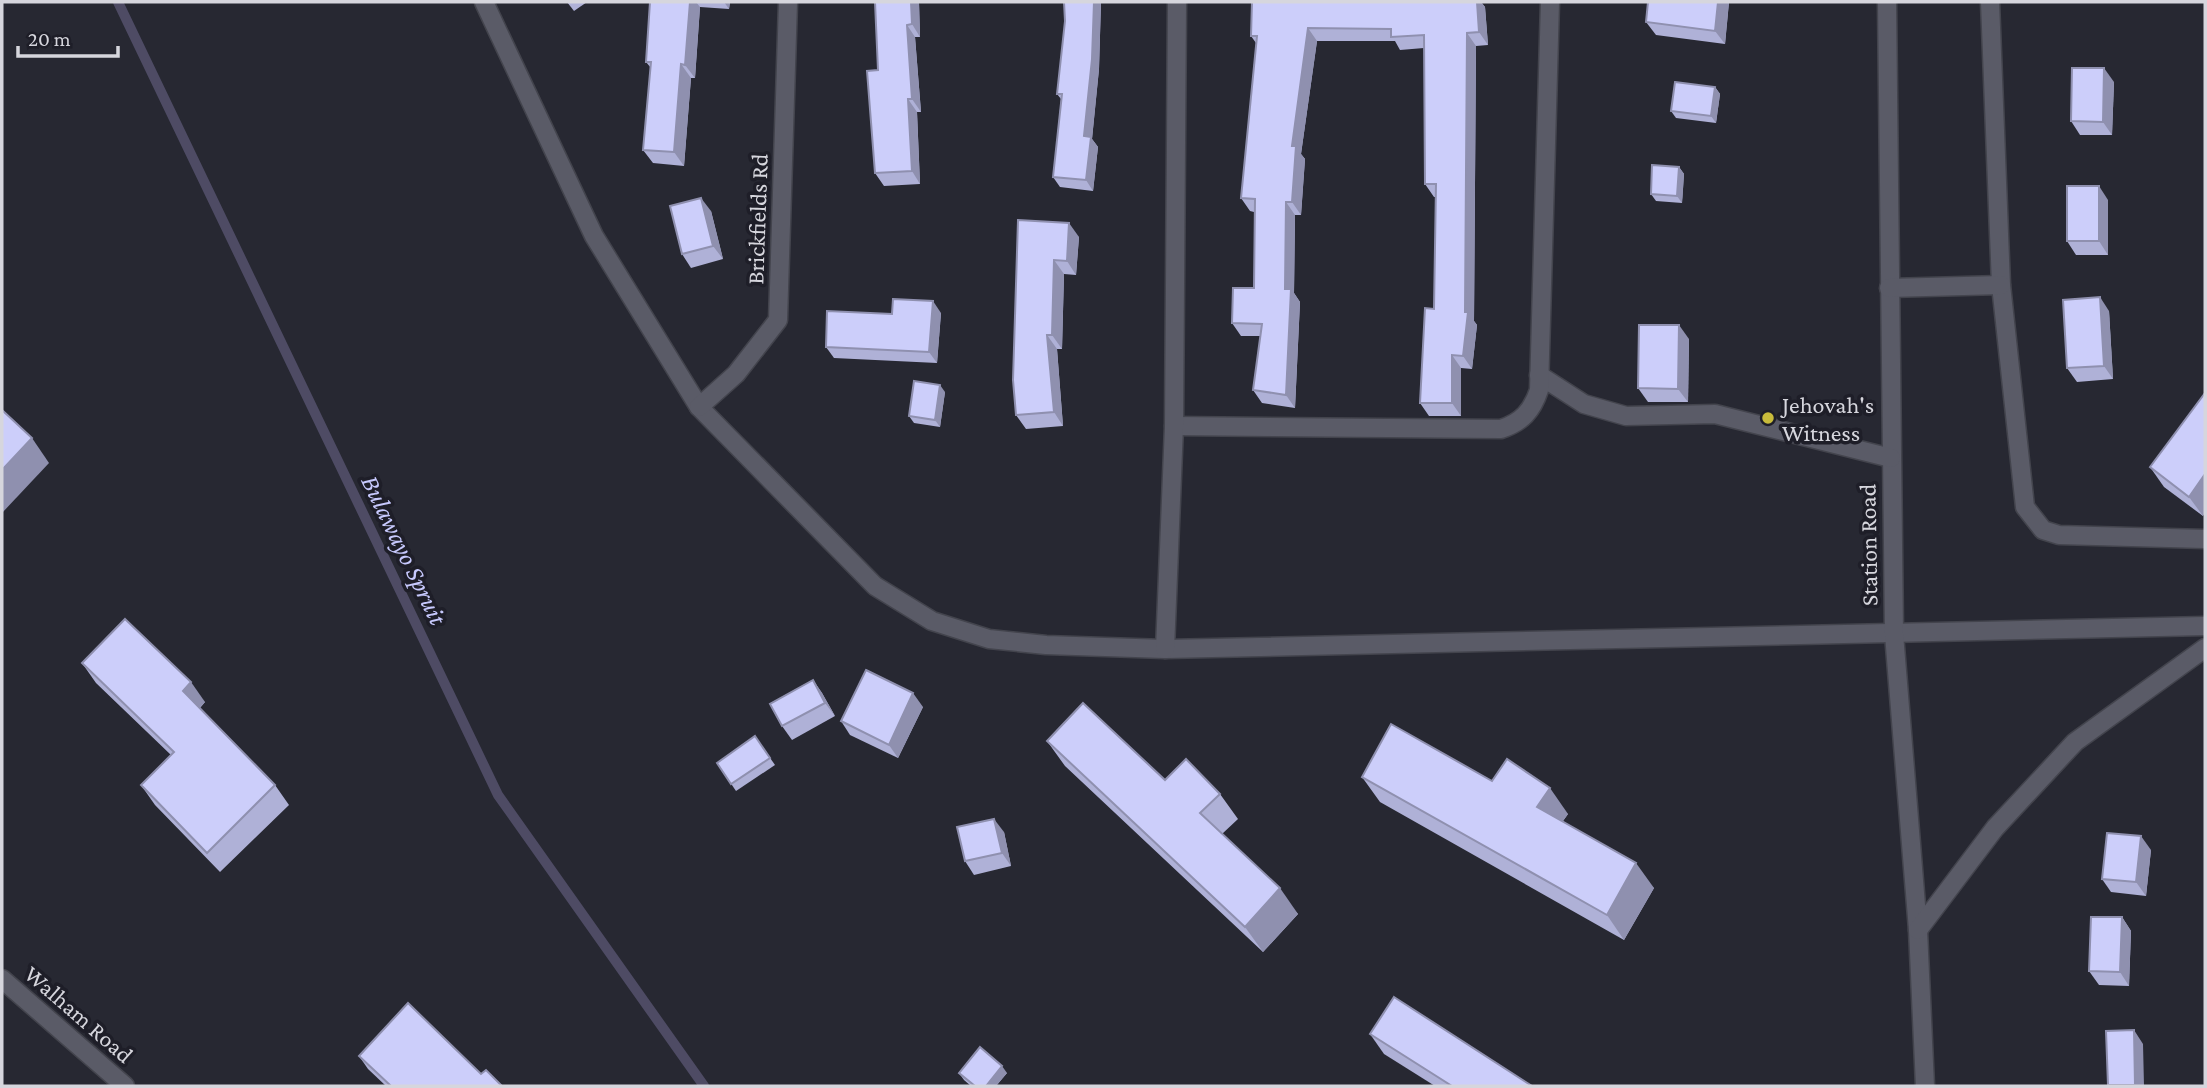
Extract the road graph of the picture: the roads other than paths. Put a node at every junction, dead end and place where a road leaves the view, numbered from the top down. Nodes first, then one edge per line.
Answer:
1 (484, 2) edge
2 (788, 2) edge
3 (1177, 2) edge
4 (1550, 2) edge
5 (1887, 2) edge
6 (1990, 2) edge
7 (2001, 285) junction
8 (1889, 288) junction
9 (1539, 375) junction
10 (699, 407) junction
11 (1174, 426) junction
12 (1891, 458) junction
13 (2205, 539) edge
14 (2205, 626) edge
15 (1894, 634) junction
16 (2205, 648) edge
17 (1165, 649) junction
18 (1918, 930) junction
19 (2, 979) edge
20 (125, 1086) edge
21 (1925, 1086) edge

1 - 10 street
2 - 10 street, Brickfields Rd
3 - 11 street
4 - 9 street
5 - 8 street, Station Road
6 - 7 street
7 - 8 street
7 - 13 street
8 - 12 street, Station Road
9 - 11 street
9 - 12 street
10 - 17 street
11 - 17 street
12 - 15 street, Station Road
14 - 15 street
15 - 17 street
15 - 18 street, Station Road
16 - 18 street
18 - 21 street, Station Road
19 - 20 street, Walham Road

